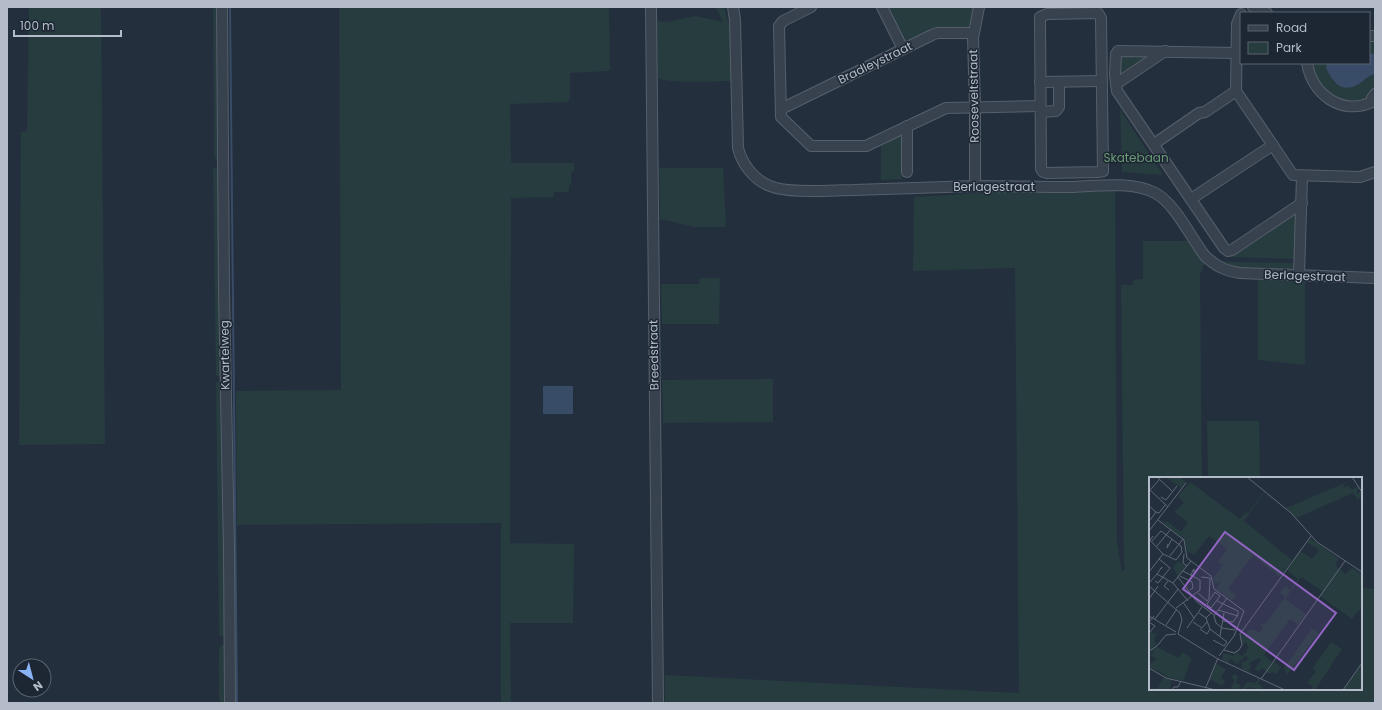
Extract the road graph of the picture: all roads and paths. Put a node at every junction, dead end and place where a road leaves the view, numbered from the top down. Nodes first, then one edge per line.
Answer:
1 (222, 7) edge
2 (650, 7) edge
3 (733, 7) edge
4 (812, 7) edge
5 (882, 7) edge
6 (979, 7) edge
7 (1253, 7) edge
8 (1265, 12) edge
9 (1240, 16) edge
10 (973, 33) junction
11 (903, 49) junction
12 (1165, 51) junction
13 (1237, 53) junction
14 (1307, 64) edge
15 (1102, 81) junction
16 (1040, 82) junction
17 (1059, 82) junction
18 (1116, 84) junction
19 (1236, 91) junction
20 (1374, 101) edge
21 (975, 107) junction
22 (781, 109) junction
23 (1040, 109) junction
24 (907, 126) junction
25 (1154, 144) junction
26 (1273, 145) junction
27 (907, 172) dead end
28 (1375, 172) edge
29 (1302, 176) junction
30 (975, 186) junction
31 (1191, 199) junction
32 (1302, 203) junction
33 (1300, 275) junction
34 (1375, 278) edge
35 (230, 703) edge
36 (658, 703) edge

1 - 35 street, Kwartelweg
2 - 36 street, Breedstraat
3 - 30 street, Berlagestraat
4 - 22 street
5 - 11 street
6 - 10 street, Rooseveltstraat
7 - 8 street
9 - 13 street
10 - 11 street, Bradleystraat
10 - 21 street, Rooseveltstraat
11 - 22 street, Bradleystraat
12 - 13 street
12 - 18 street
12 - 18 street
13 - 19 street
14 - 20 street
15 - 16 street
15 - 17 street
15 - 23 street
16 - 17 street
16 - 23 street
17 - 23 street
18 - 25 street
19 - 25 street
19 - 26 street
21 - 23 street
21 - 24 street
21 - 30 street, Rooseveltstraat
22 - 24 street
24 - 27 street
25 - 31 street
26 - 29 street
26 - 31 street
28 - 29 street
29 - 32 street
30 - 33 street, Berlagestraat
31 - 32 street
32 - 33 street
33 - 34 street, Berlagestraat

